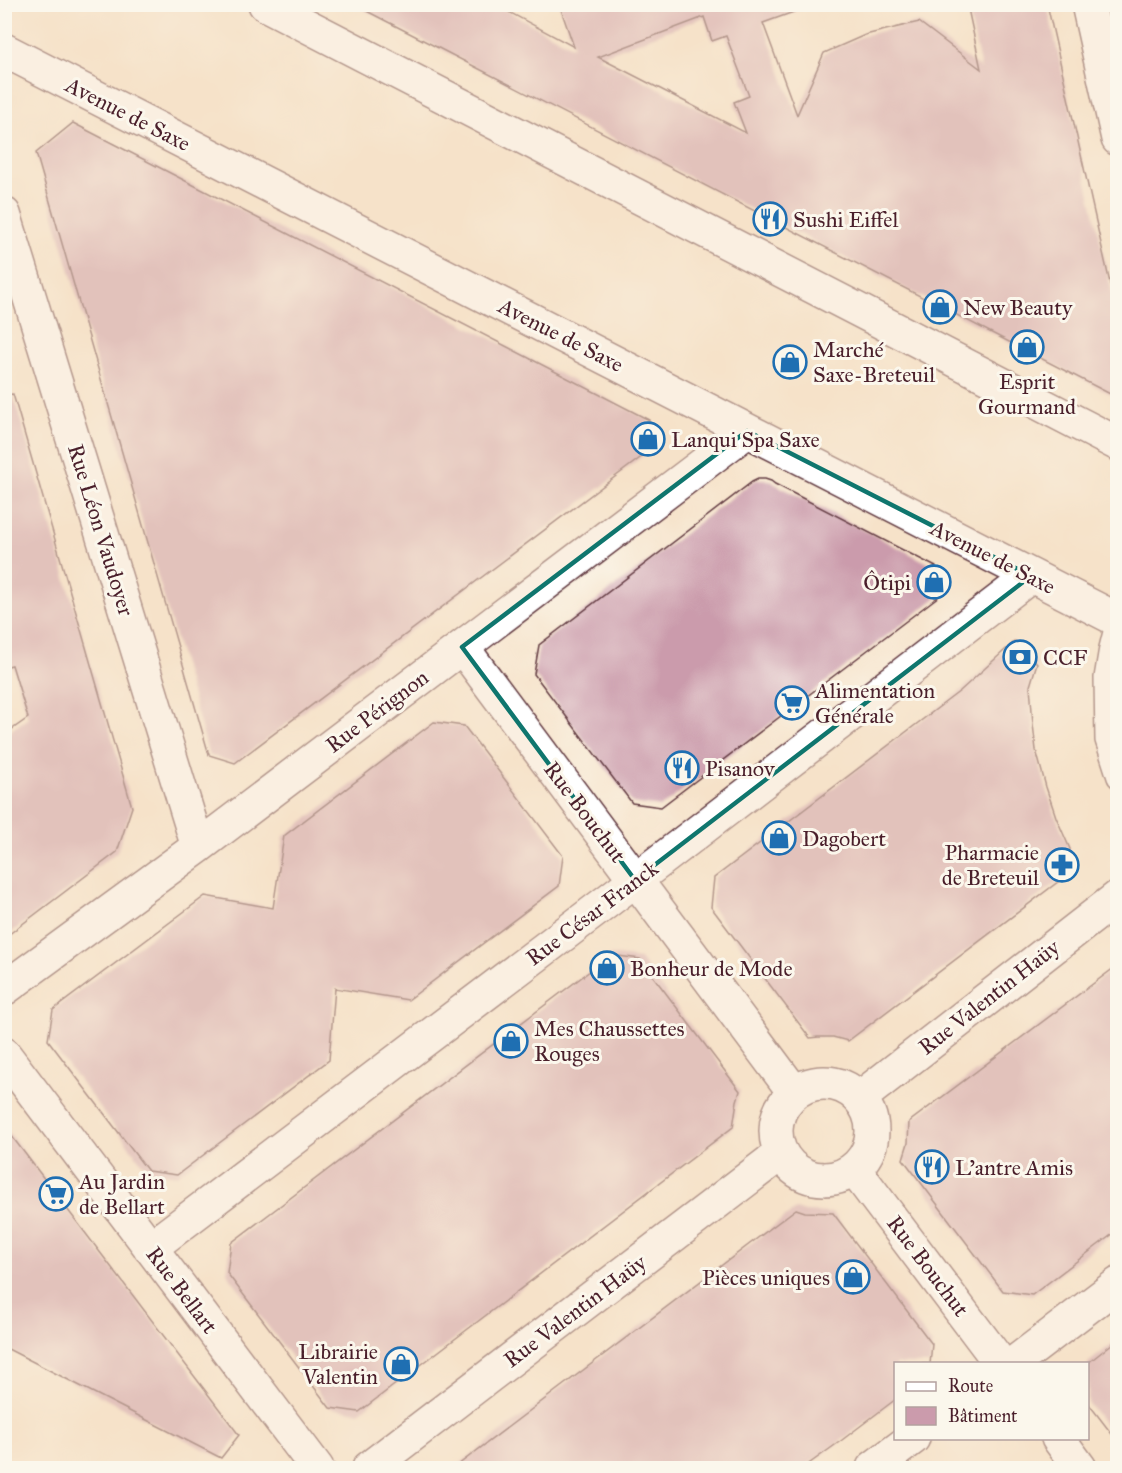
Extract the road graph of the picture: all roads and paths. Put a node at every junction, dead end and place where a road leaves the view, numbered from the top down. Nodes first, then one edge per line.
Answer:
1 (265, 4) edge
2 (1088, 4) edge
3 (6, 53) edge
4 (1118, 139) edge
5 (4, 214) edge
6 (747, 431) junction
7 (1113, 438) edge
8 (1031, 576) junction
9 (1117, 620) edge
10 (462, 647) junction
11 (1118, 777) edge
12 (198, 847) junction
13 (636, 880) junction
14 (1118, 897) edge
15 (4, 989) edge
16 (4, 1053) edge
17 (794, 1092) junction
18 (861, 1097) junction
19 (780, 1154) junction
20 (854, 1169) junction
21 (150, 1248) junction
22 (1118, 1284) edge
23 (999, 1362) edge
24 (1015, 1362) edge
25 (910, 1440) edge
26 (1059, 1440) edge
27 (317, 1468) edge
28 (369, 1468) edge
29 (873, 1468) edge
30 (1080, 1468) edge

1 - 7 street
2 - 4 street
3 - 6 street, Avenue de Saxe
5 - 12 street, Rue Léon Vaudoyer
6 - 8 street, Avenue de Saxe
6 - 10 street, Rue Pérignon
8 - 9 street, Avenue de Saxe
8 - 13 street, Rue César Franck
9 - 11 lane
10 - 12 street, Rue Pérignon
10 - 13 street, Rue Bouchut
12 - 15 street, Rue Pérignon
13 - 17 street, Rue Bouchut
13 - 21 street, Rue César Franck
14 - 18 street, Rue Valentin Haüy
16 - 21 street, Rue Bellart
17 - 18 street
17 - 19 street
18 - 20 street
19 - 20 street
19 - 28 street, Rue Valentin Haüy
20 - 23 street, Rue Bouchut
21 - 27 street, Rue Bellart
22 - 24 street
25 - 29 street
26 - 30 street

